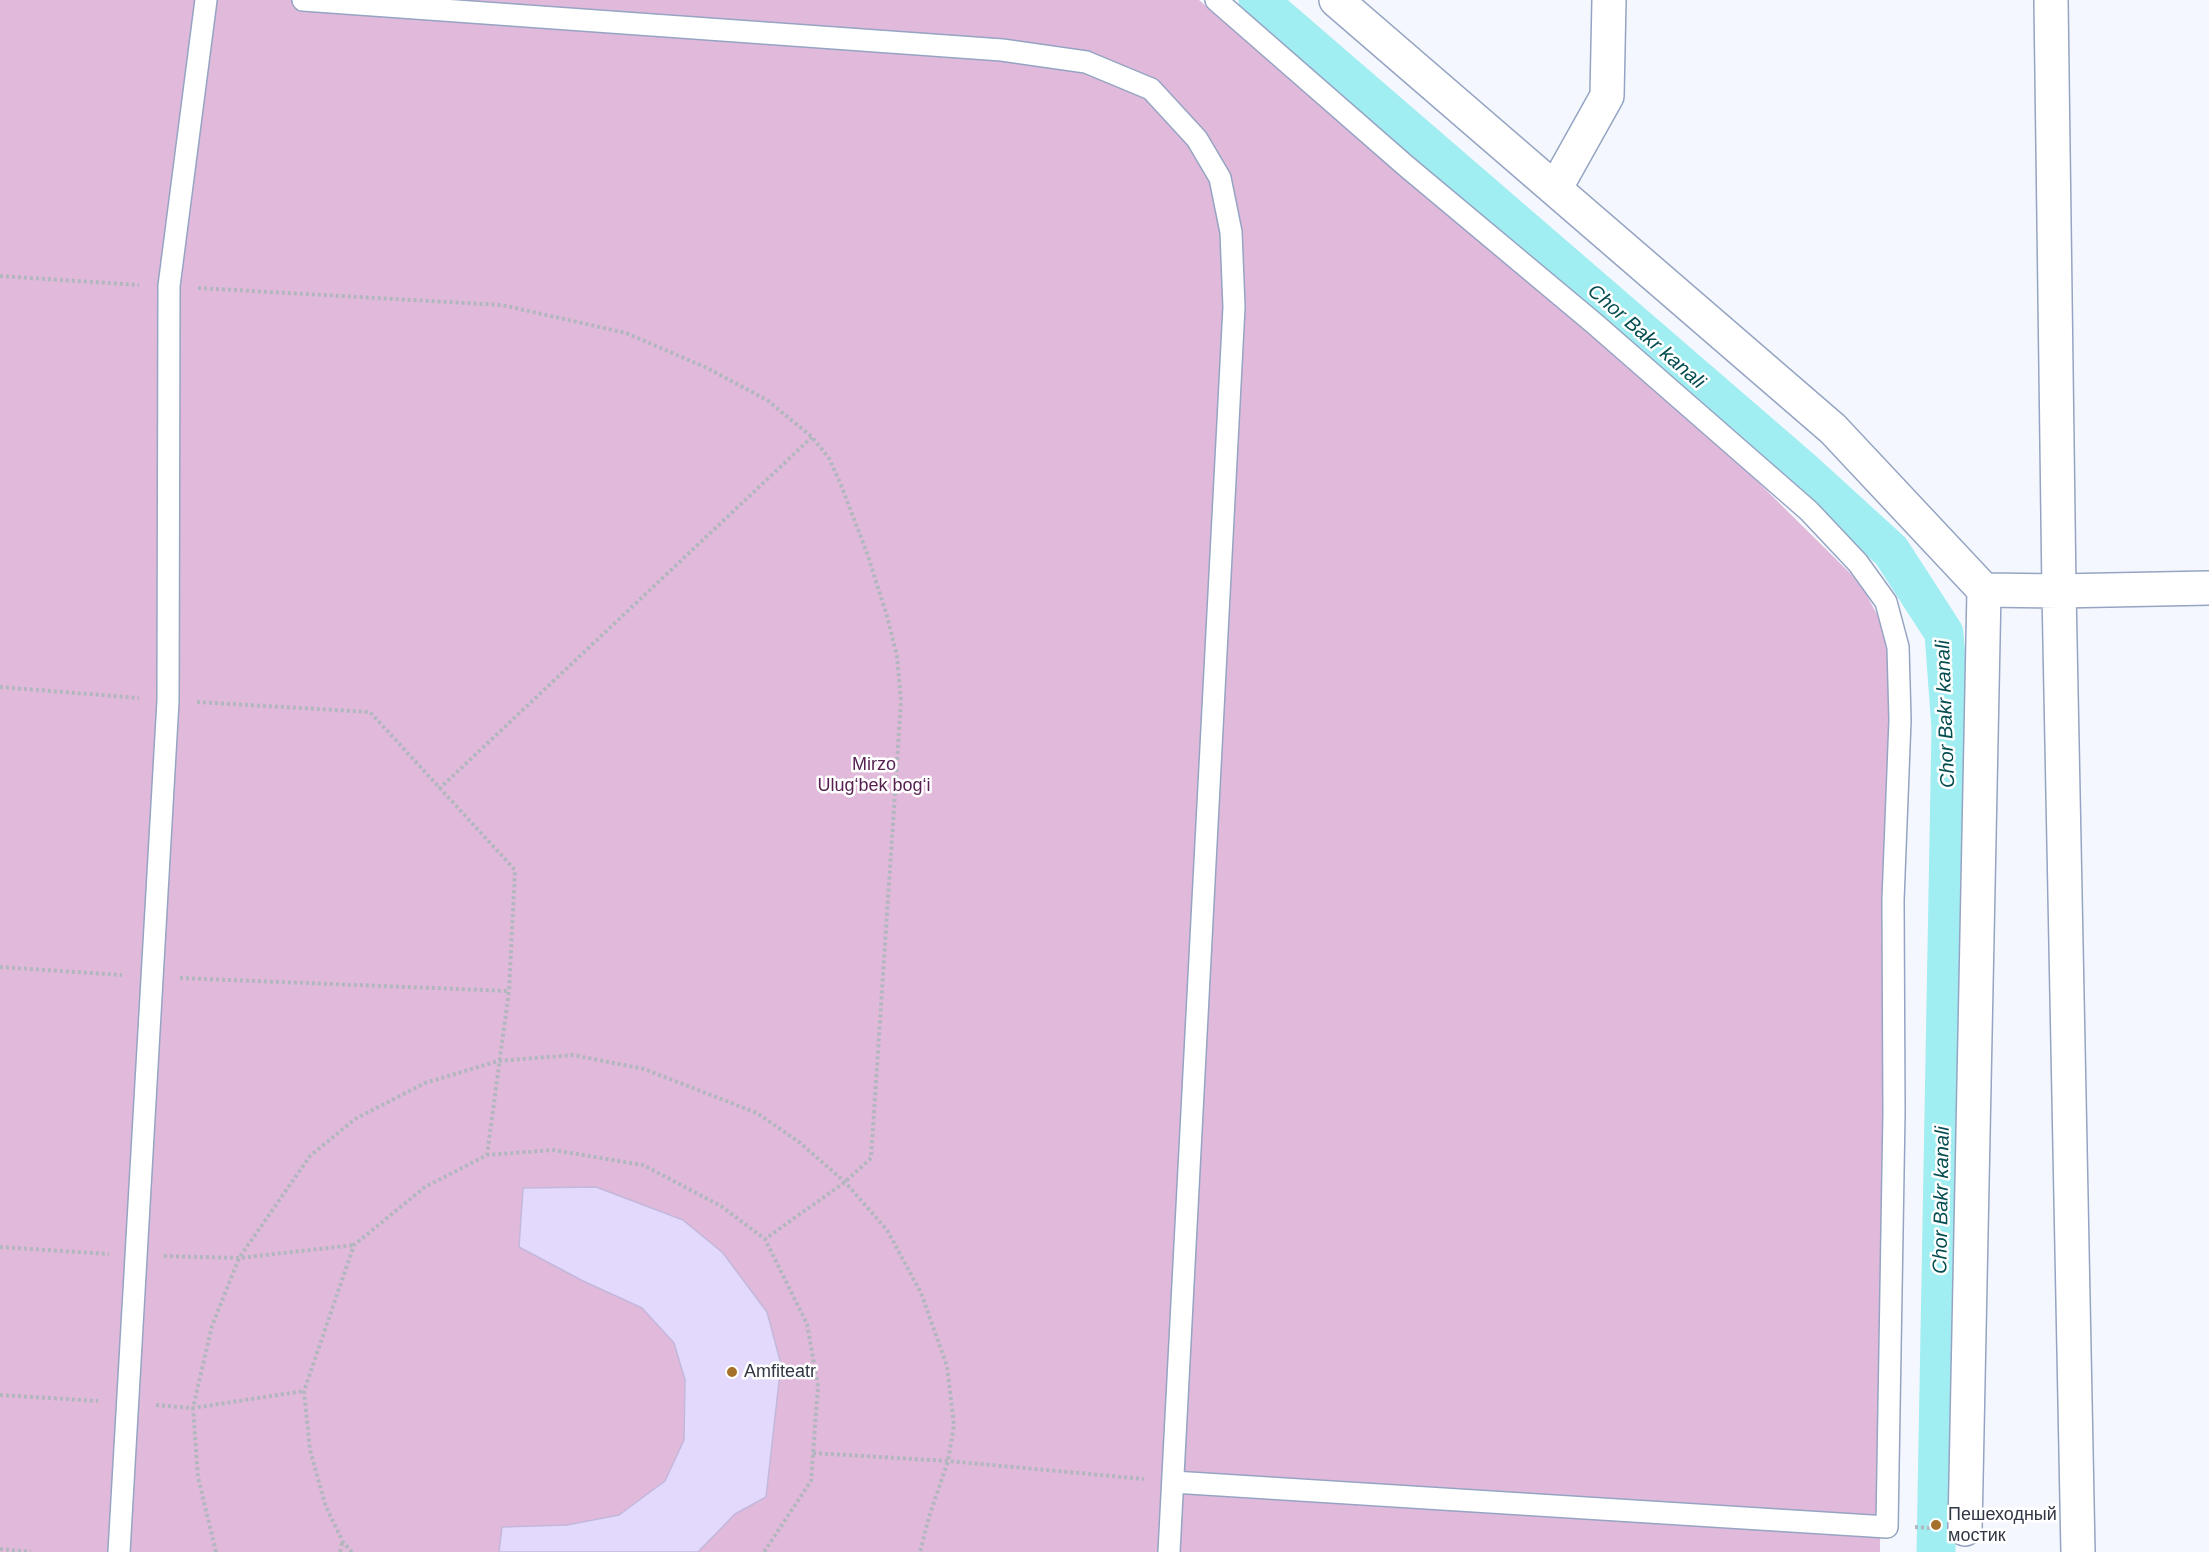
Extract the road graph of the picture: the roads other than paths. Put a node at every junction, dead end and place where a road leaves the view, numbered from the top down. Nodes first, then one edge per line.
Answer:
1 (206, 0) edge
2 (303, 0) edge
3 (1216, 0) edge
4 (1336, 0) edge
5 (1609, 0) edge
6 (2051, 0) edge
7 (1555, 189) junction
8 (2209, 588) edge
9 (1984, 590) junction
10 (2059, 591) junction
11 (1173, 1482) junction
12 (1951, 1529) road end
13 (119, 1552) edge
14 (1169, 1552) edge
15 (2078, 1552) edge

1 - 13 lane
2 - 11 lane
3 - 11 lane
4 - 7 street
5 - 7 street
6 - 10 street
7 - 9 street
8 - 10 street
9 - 10 street
9 - 12 street
10 - 15 street
11 - 14 lane

